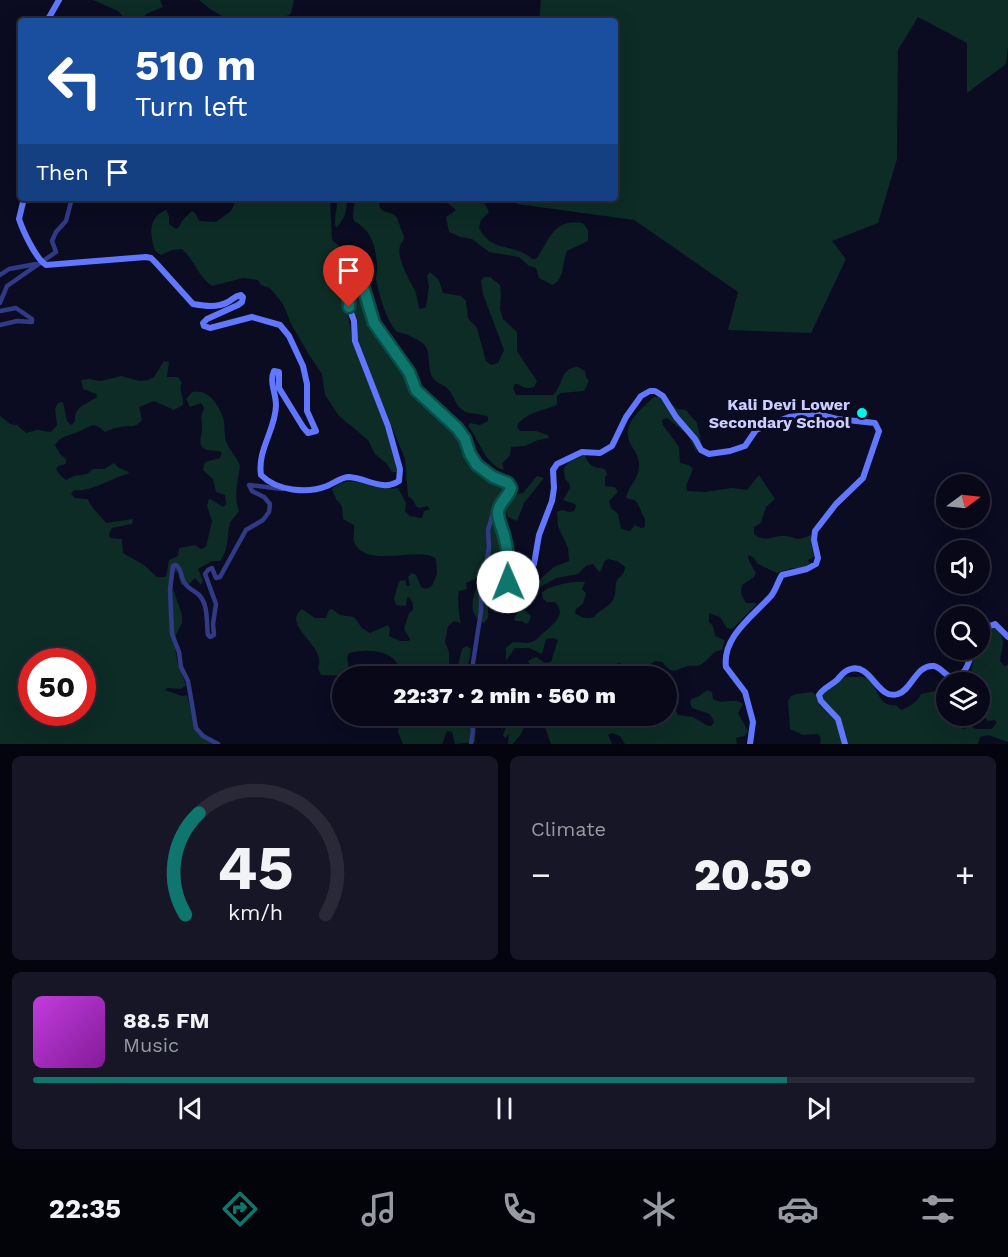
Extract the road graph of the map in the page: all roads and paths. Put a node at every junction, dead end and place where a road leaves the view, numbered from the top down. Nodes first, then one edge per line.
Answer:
1 (59, 0) edge
2 (49, 18) edge
3 (23, 201) edge
4 (71, 201) edge
5 (42, 263) junction
6 (0, 275) edge
7 (0, 303) edge
8 (0, 311) edge
9 (0, 325) edge
10 (288, 488) junction
11 (503, 499) junction
12 (990, 626) edge
13 (1008, 637) edge
14 (969, 660) edge
15 (473, 666) edge
16 (472, 726) edge
17 (218, 744) edge
18 (471, 744) edge
19 (750, 744) edge
20 (845, 744) edge

1 - 2 main road
3 - 5 main road
4 - 5 street
5 - 6 street
5 - 7 street
5 - 10 main road
8 - 9 street
10 - 11 main road
10 - 17 street
11 - 15 street
11 - 19 main road
12 - 13 main road
14 - 20 main road
16 - 18 street

